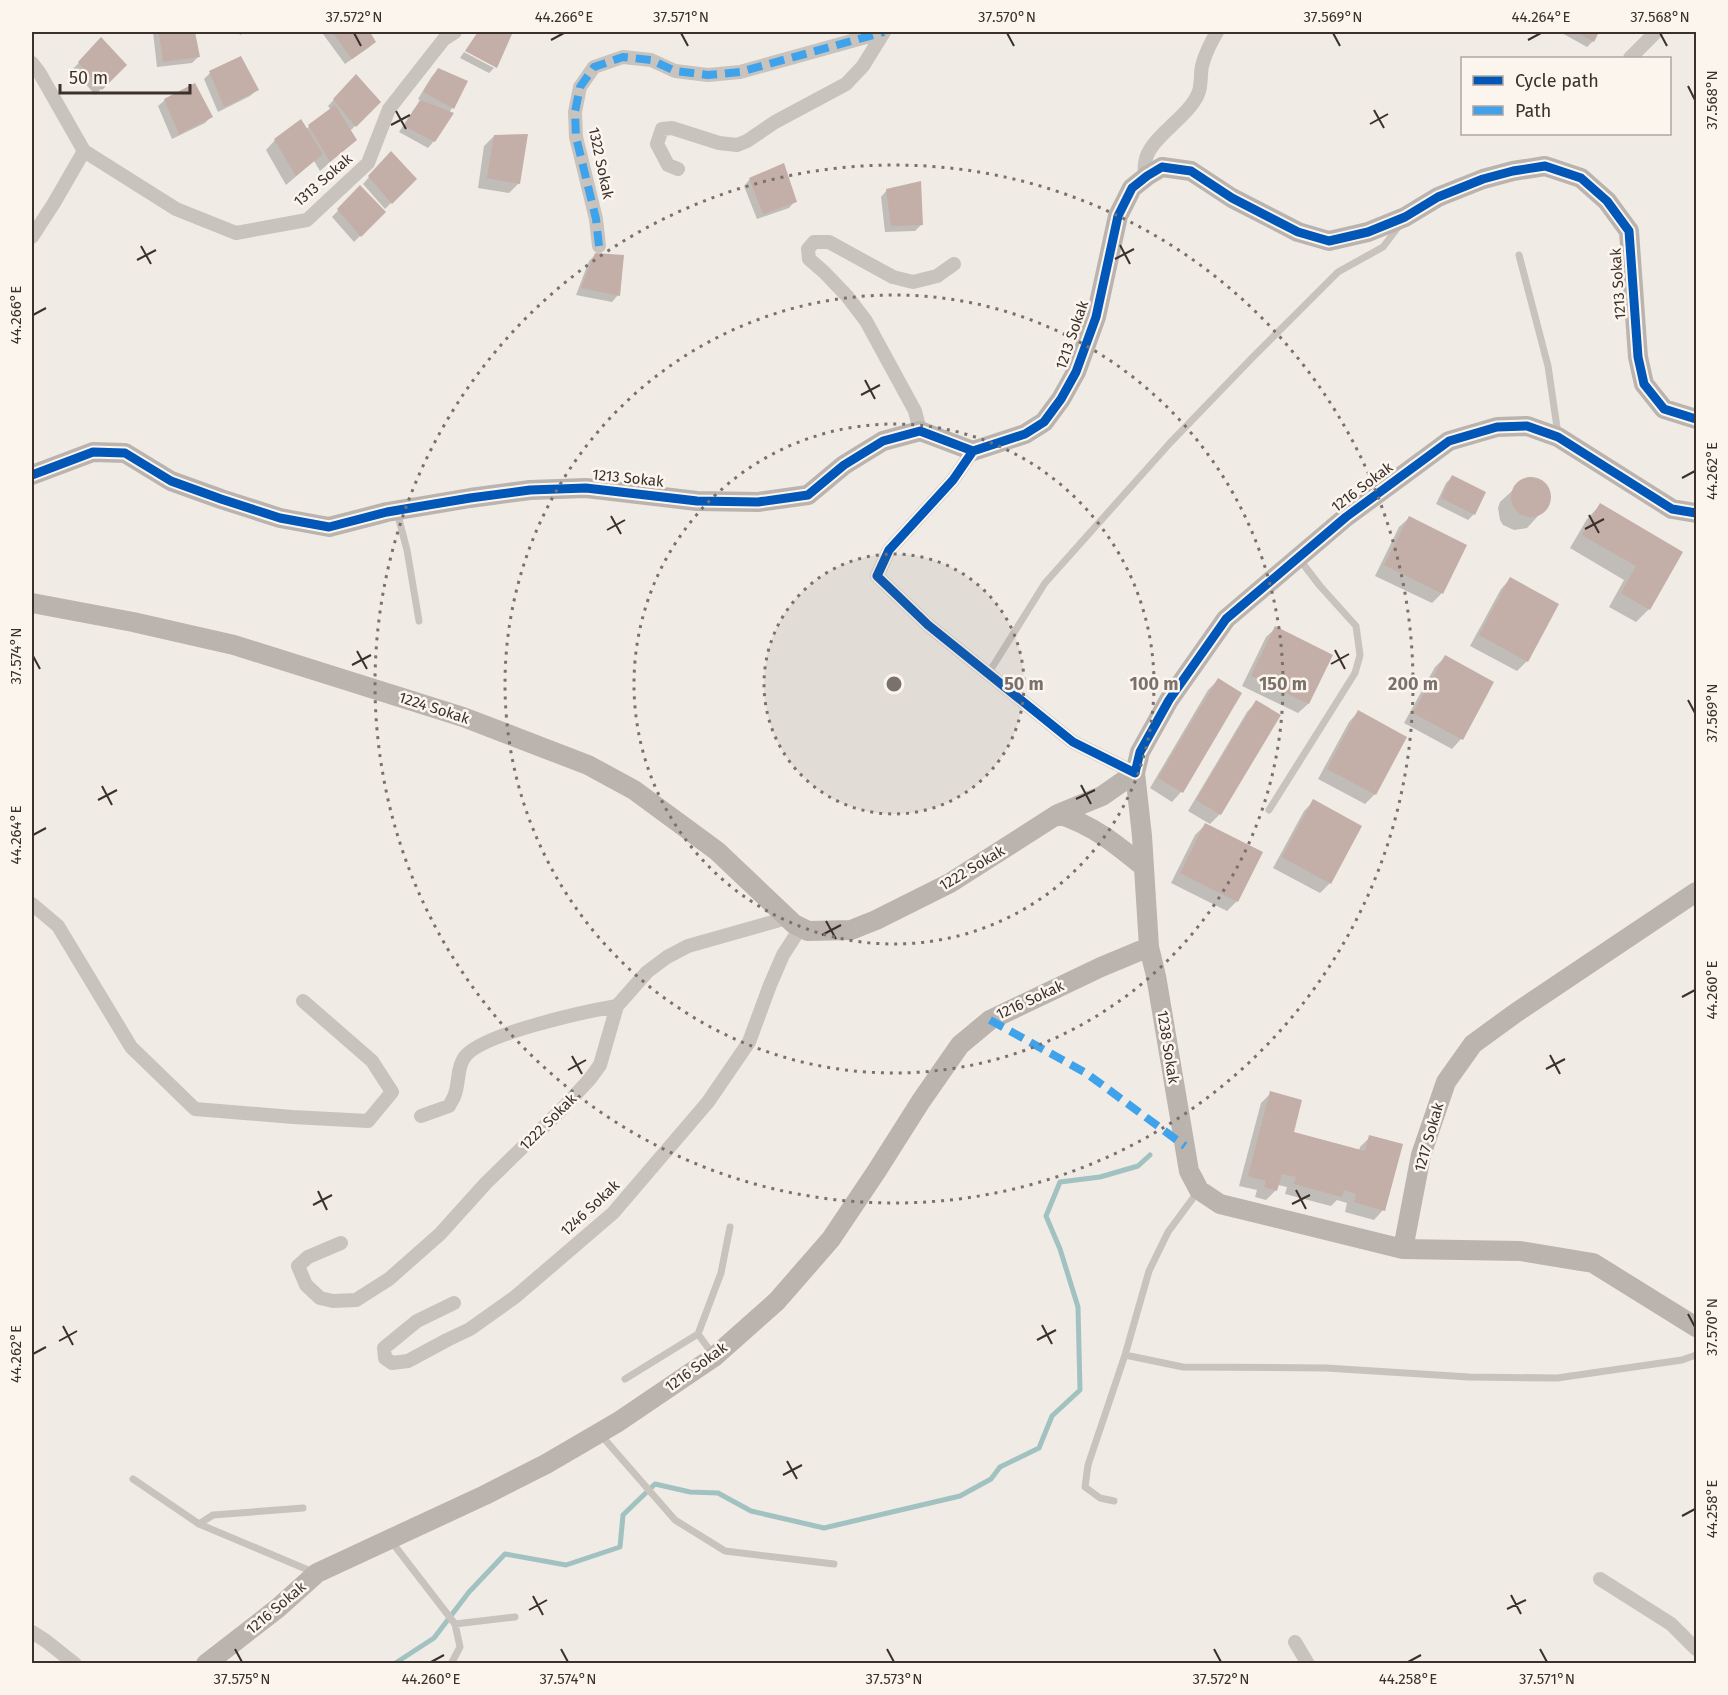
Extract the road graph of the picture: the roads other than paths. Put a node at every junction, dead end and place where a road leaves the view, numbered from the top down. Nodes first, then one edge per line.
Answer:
1 (455, 32) edge
2 (884, 32) edge
3 (1216, 32) edge
4 (1656, 32) edge
5 (1631, 57) edge
6 (32, 63) edge
7 (84, 151) junction
8 (678, 170) dead end
9 (1145, 177) junction
10 (1406, 217) junction
11 (32, 237) edge
12 (599, 246) dead end
13 (1520, 255) dead end
14 (954, 264) dead end
15 (1696, 419) edge
16 (920, 431) junction
17 (1558, 437) junction
18 (973, 451) junction
19 (32, 475) edge
20 (397, 510) junction
21 (1696, 513) edge
22 (1298, 558) junction
23 (32, 603) edge
24 (419, 621) dead end
25 (988, 674) junction
26 (1135, 773) junction
27 (1269, 810) dead end
28 (1058, 814) junction
29 (1144, 867) junction
30 (1694, 898) edge
31 (32, 904) edge
32 (794, 923) junction
33 (1149, 947) junction
34 (303, 1001) dead end
35 (617, 1006) junction
36 (421, 1116) dead end
37 (1199, 1190) junction
38 (730, 1227) dead end
39 (341, 1244) dead end
40 (1403, 1249) junction
41 (454, 1303) dead end
42 (1696, 1327) edge
43 (698, 1334) junction
44 (1125, 1354) junction
45 (1696, 1354) edge
46 (714, 1357) junction
47 (625, 1379) dead end
48 (599, 1433) junction
49 (133, 1479) dead end
50 (1114, 1501) dead end
51 (303, 1508) dead end
52 (199, 1524) junction
53 (389, 1539) junction
54 (834, 1564) dead end
55 (317, 1573) junction
56 (1600, 1579) dead end
57 (515, 1617) dead end
58 (455, 1624) junction
59 (32, 1632) edge
60 (1295, 1642) dead end
61 (1696, 1649) edge
62 (75, 1664) edge
63 (206, 1664) edge
64 (451, 1664) edge
65 (1308, 1664) edge

1 - 7 street, 1313 Sokak
2 - 8 street, 1322 Sokak
2 - 12 street, 1322 Sokak
3 - 9 street
4 - 5 street
6 - 7 street, 1313 Sokak
7 - 11 street
9 - 10 street, 1213 Sokak
9 - 18 street, 1213 Sokak
10 - 15 street, 1213 Sokak
10 - 25 lane
13 - 17 lane
14 - 16 street
16 - 18 street
16 - 20 street, 1213 Sokak
17 - 21 street, 1216 Sokak
17 - 22 street, 1216 Sokak
18 - 25 street
19 - 20 street, 1213 Sokak
20 - 24 lane
22 - 26 street, 1216 Sokak
22 - 27 lane
23 - 32 street, 1224 Sokak
25 - 26 street
26 - 28 street, 1222 Sokak
26 - 29 street, 1216 Sokak
28 - 29 street
28 - 32 street, 1222 Sokak
29 - 33 street, 1216 Sokak
30 - 40 street, 1217 Sokak
31 - 34 street
32 - 35 street, 1222 Sokak
32 - 41 street, 1246 Sokak
33 - 37 street, 1238 Sokak
33 - 46 street, 1216 Sokak
35 - 36 street
35 - 39 street, 1222 Sokak
37 - 40 street
37 - 44 lane
38 - 43 lane
40 - 42 street
43 - 46 lane
43 - 47 lane
44 - 45 lane
44 - 50 lane
46 - 48 street, 1216 Sokak
48 - 53 street, 1216 Sokak
48 - 54 lane
49 - 52 lane
51 - 52 lane
52 - 55 lane
53 - 55 street, 1216 Sokak
53 - 58 lane
55 - 63 street, 1216 Sokak
56 - 61 street
57 - 58 lane
58 - 64 lane
59 - 62 street
60 - 65 street

